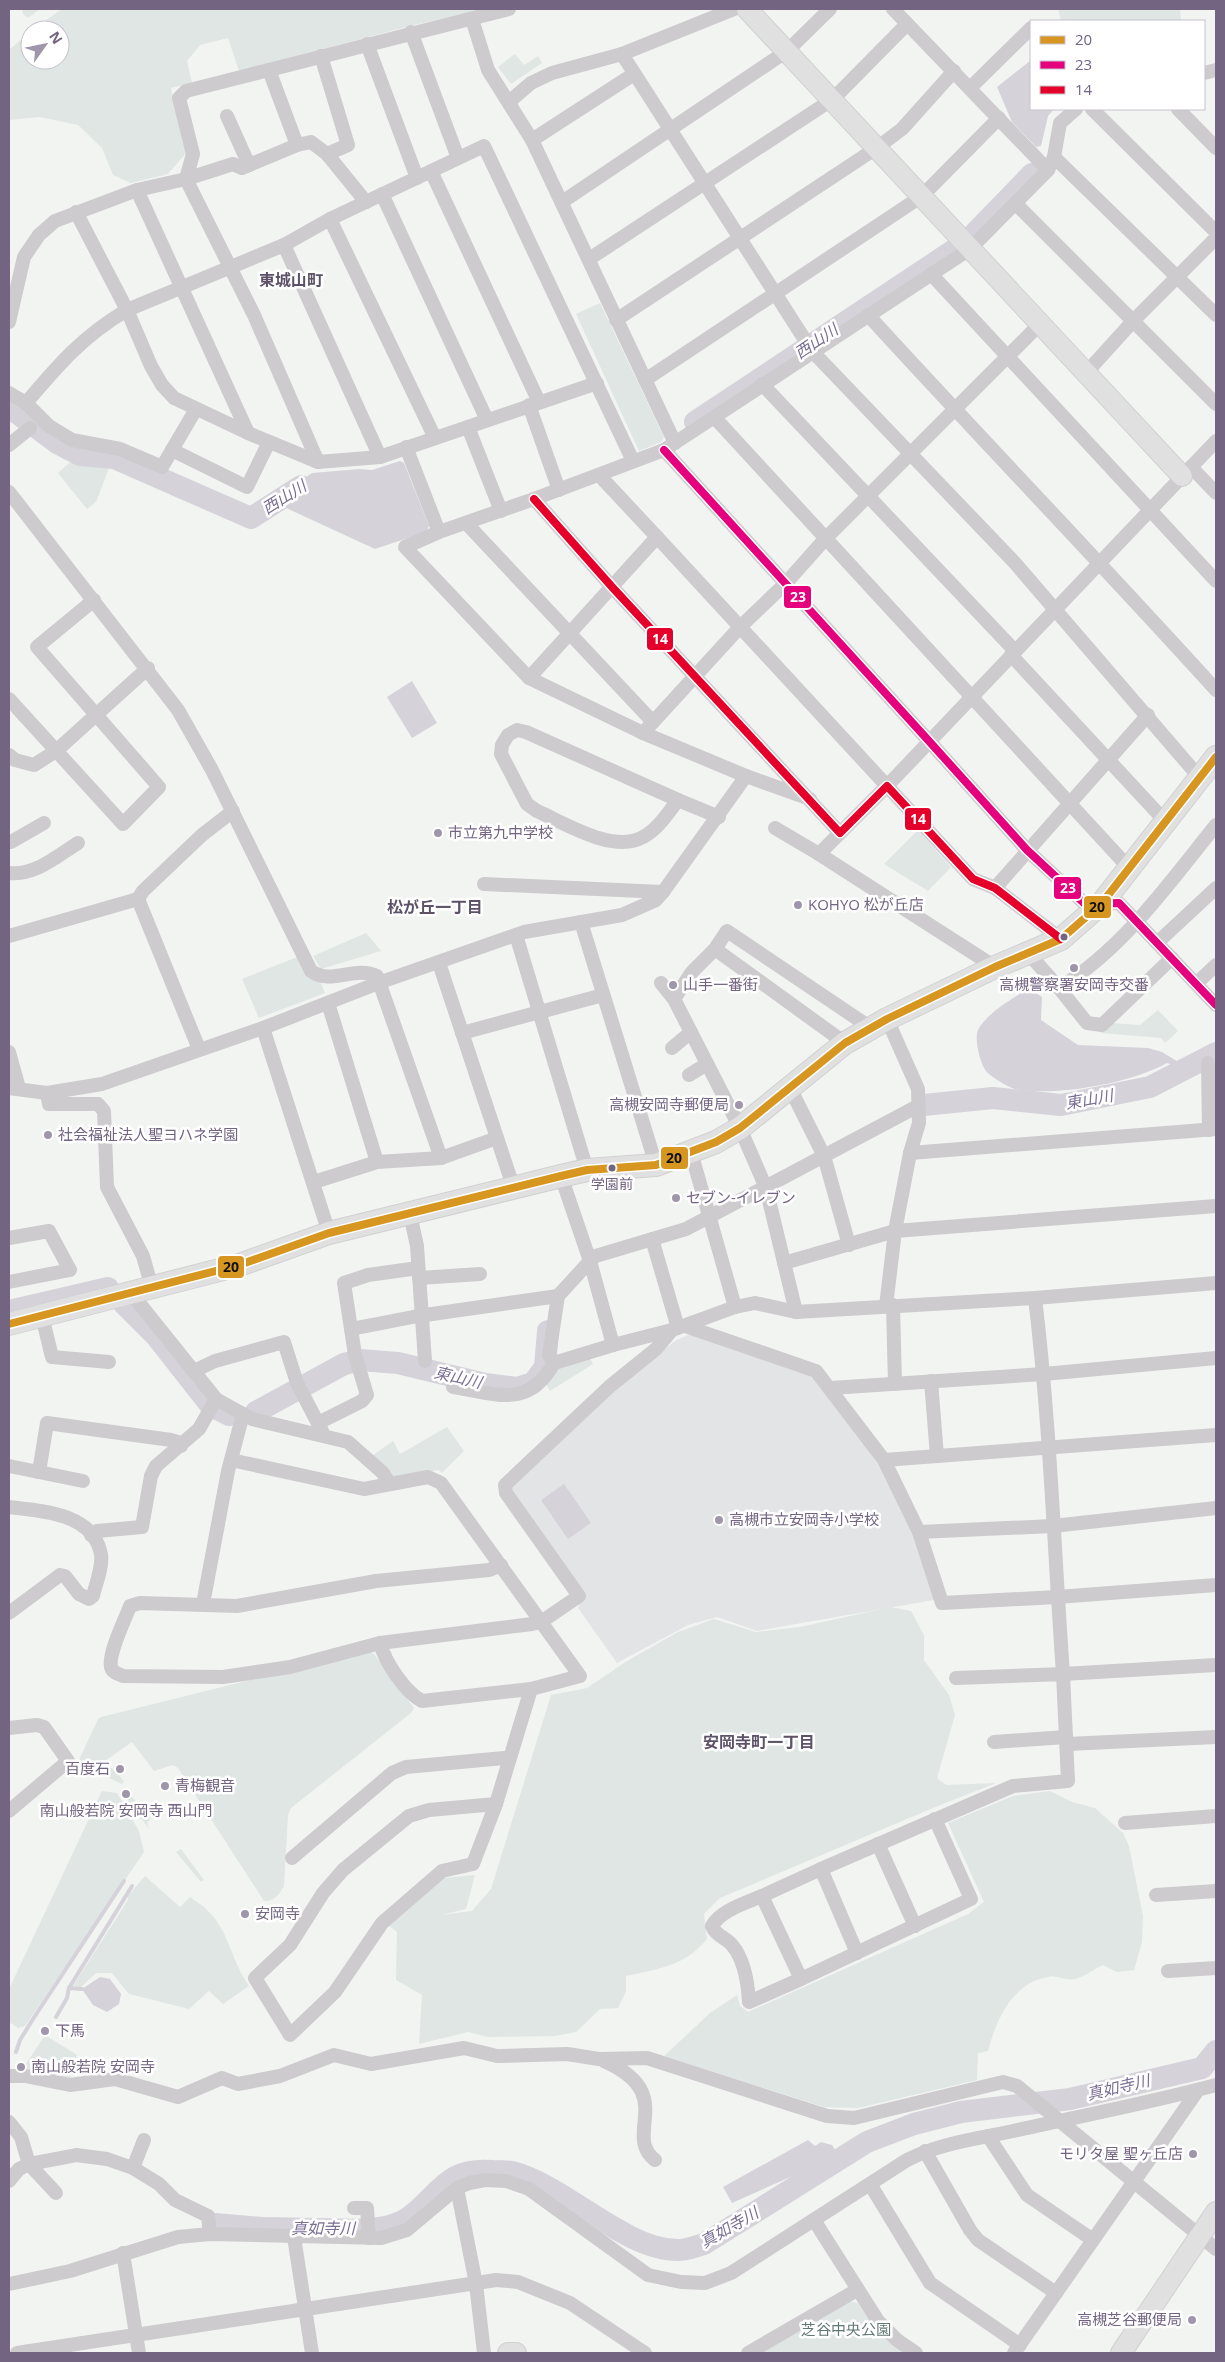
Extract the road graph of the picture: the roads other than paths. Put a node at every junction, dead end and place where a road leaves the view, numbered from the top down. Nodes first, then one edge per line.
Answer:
1 (509, 9) edge
2 (734, 9) edge
3 (747, 9) edge
4 (830, 9) edge
5 (893, 9) edge
6 (472, 19) junction
7 (907, 24) junction
8 (1030, 29) edge
9 (411, 32) junction
10 (367, 44) junction
11 (787, 51) junction
12 (622, 54) junction
13 (321, 56) junction
14 (269, 70) junction
15 (954, 71) junction
16 (634, 74) junction
17 (970, 88) junction
18 (833, 99) junction
19 (509, 102) junction
20 (1075, 110) edge
21 (1093, 110) edge
22 (1179, 110) edge
23 (227, 116) dead end
24 (999, 118) junction
25 (670, 130) junction
26 (532, 140) junction
27 (297, 145) junction
28 (878, 146) junction
29 (1216, 148) edge
30 (327, 154) junction
31 (1054, 157) junction
32 (458, 158) junction
33 (249, 165) junction
34 (1048, 170) junction
35 (431, 171) junction
36 (417, 178) junction
37 (186, 179) junction
38 (703, 184) junction
39 (137, 190) junction
40 (382, 194) junction
41 (922, 196) junction
42 (366, 202) junction
43 (562, 202) junction
44 (1016, 204) junction
45 (76, 212) junction
46 (330, 219) junction
47 (1216, 232) edge
48 (1216, 238) edge
49 (739, 239) junction
50 (284, 245) junction
51 (970, 249) junction
52 (589, 259) junction
53 (232, 267) junction
54 (931, 274) junction
55 (1177, 277) junction
56 (181, 288) junction
57 (773, 293) junction
58 (127, 310) junction
59 (868, 315) junction
60 (1216, 315) edge
61 (616, 320) junction
62 (1134, 320) junction
63 (9, 322) edge
64 (1040, 324) junction
65 (812, 351) junction
66 (1007, 356) junction
67 (1086, 373) junction
68 (645, 380) junction
69 (596, 383) junction
70 (762, 384) junction
71 (9, 393) edge
72 (26, 403) junction
73 (534, 404) junction
74 (1216, 404) edge
75 (196, 409) junction
76 (955, 411) junction
77 (715, 418) junction
78 (487, 420) junction
79 (468, 427) junction
80 (30, 428) dead end
81 (248, 433) junction
82 (435, 438) junction
83 (1216, 441) edge
84 (269, 442) junction
85 (9, 445) edge
86 (406, 447) junction
87 (669, 447) junction
88 (172, 450) junction
89 (909, 455) junction
90 (380, 456) junction
91 (633, 461) junction
92 (318, 462) junction
93 (1187, 472) junction
94 (599, 475) junction
95 (559, 490) junction
96 (9, 492) edge
97 (1216, 493) edge
98 (869, 495) junction
99 (534, 499) junction
100 (1150, 510) junction
101 (501, 511) junction
102 (466, 523) junction
103 (439, 532) junction
104 (657, 538) junction
105 (826, 538) junction
106 (1100, 562) junction
107 (1216, 581) edge
108 (785, 584) junction
109 (613, 588) junction
110 (94, 600) junction
111 (1054, 611) junction
112 (740, 627) junction
113 (569, 634) junction
114 (1013, 653) junction
115 (148, 668) junction
116 (696, 676) junction
117 (529, 678) junction
118 (1216, 690) edge
119 (970, 697) junction
120 (9, 699) edge
121 (1148, 715) junction
122 (97, 716) junction
123 (653, 722) junction
124 (643, 733) junction
125 (928, 740) junction
126 (56, 751) junction
127 (9, 755) edge
128 (1216, 759) edge
129 (1108, 760) junction
130 (746, 776) junction
131 (1200, 778) junction
132 (887, 786) junction
133 (810, 799) junction
134 (678, 800) junction
135 (1070, 803) junction
136 (232, 811) junction
137 (718, 817) junction
138 (1165, 821) junction
139 (44, 823) dead end
140 (1216, 825) edge
141 (775, 828) dead end
142 (840, 833) junction
143 (78, 843) dead end
144 (9, 844) edge
145 (1026, 850) junction
146 (819, 854) junction
147 (1130, 869) junction
148 (9, 872) edge
149 (484, 884) dead end
150 (995, 888) junction
151 (1216, 888) edge
152 (663, 892) junction
153 (138, 899) junction
154 (1102, 903) junction
155 (1138, 921) junction
156 (581, 922) junction
157 (9, 936) edge
158 (516, 936) junction
159 (1061, 939) junction
160 (1158, 942) junction
161 (715, 949) junction
162 (1029, 954) junction
163 (1172, 958) junction
164 (439, 963) junction
165 (1216, 965) edge
166 (995, 967) junction
167 (381, 982) junction
168 (661, 983) dead end
169 (1197, 983) junction
170 (1059, 988) junction
171 (603, 995) junction
172 (674, 999) junction
173 (328, 1003) junction
174 (1216, 1005) edge
175 (538, 1012) junction
176 (879, 1024) junction
177 (263, 1028) junction
178 (691, 1032) junction
179 (462, 1033) junction
180 (845, 1043) junction
181 (672, 1048) dead end
182 (199, 1049) junction
183 (9, 1052) edge
184 (1206, 1063) edge
185 (707, 1064) junction
186 (689, 1075) dead end
187 (14, 1088) edge
188 (790, 1088) junction
189 (48, 1093) junction
190 (918, 1106) junction
191 (740, 1128) junction
192 (1213, 1129) edge
193 (497, 1138) junction
194 (691, 1152) junction
195 (910, 1154) junction
196 (824, 1156) junction
197 (441, 1158) junction
198 (377, 1162) junction
199 (656, 1165) junction
200 (587, 1170) junction
201 (561, 1176) junction
202 (314, 1182) junction
203 (513, 1186) junction
204 (766, 1188) junction
205 (1216, 1206) edge
206 (410, 1214) junction
207 (710, 1216) junction
208 (895, 1231) junction
209 (329, 1233) junction
210 (9, 1238) edge
211 (652, 1239) junction
212 (849, 1245) junction
213 (590, 1259) junction
214 (784, 1263) junction
215 (418, 1273) junction
216 (480, 1274) dead end
217 (9, 1282) edge
218 (1216, 1283) edge
219 (142, 1291) junction
220 (556, 1296) junction
221 (1035, 1298) junction
222 (890, 1306) junction
223 (735, 1307) junction
224 (796, 1312) junction
225 (422, 1315) junction
226 (42, 1316) junction
227 (9, 1324) edge
228 (678, 1328) junction
229 (352, 1329) junction
230 (613, 1345) junction
231 (1216, 1358) edge
232 (551, 1359) junction
233 (425, 1361) dead end
234 (109, 1362) dead end
235 (194, 1371) junction
236 (1044, 1374) junction
237 (931, 1381) junction
238 (895, 1384) junction
239 (453, 1387) dead end
240 (831, 1388) junction
241 (214, 1404) junction
242 (243, 1414) junction
243 (320, 1429) junction
244 (1216, 1435) edge
245 (181, 1446) junction
246 (1047, 1450) junction
247 (937, 1456) junction
248 (231, 1460) junction
249 (884, 1460) junction
250 (9, 1466) edge
251 (38, 1472) junction
252 (83, 1482) dead end
253 (390, 1484) junction
254 (9, 1507) edge
255 (1216, 1508) edge
256 (1053, 1526) junction
257 (919, 1532) junction
258 (91, 1535) junction
259 (501, 1564) junction
260 (1216, 1585) edge
261 (1057, 1597) junction
262 (203, 1604) junction
263 (9, 1613) edge
264 (541, 1622) junction
265 (380, 1643) junction
266 (1216, 1666) edge
267 (1063, 1674) junction
268 (956, 1678) dead end
269 (531, 1689) junction
270 (9, 1728) edge
271 (1216, 1736) edge
272 (1066, 1741) junction
273 (994, 1742) dead end
274 (509, 1760) junction
275 (496, 1804) junction
276 (9, 1811) edge
277 (1216, 1816) edge
278 (935, 1819) junction
279 (1125, 1823) dead end
280 (878, 1844) junction
281 (292, 1858) dead end
282 (822, 1870) junction
283 (1216, 1891) edge
284 (1156, 1895) dead end
285 (762, 1896) junction
286 (915, 1926) junction
287 (858, 1953) junction
288 (1216, 1968) edge
289 (1168, 1971) dead end
290 (801, 1979) junction
291 (599, 2059) junction
292 (9, 2076) edge
293 (1216, 2085) edge
294 (1198, 2090) junction
295 (1059, 2121) junction
296 (9, 2122) edge
297 (988, 2136) junction
298 (144, 2140) dead end
299 (924, 2151) junction
300 (655, 2160) dead end
301 (29, 2164) junction
302 (134, 2168) junction
303 (9, 2181) edge
304 (1134, 2181) junction
305 (870, 2184) junction
306 (457, 2188) junction
307 (56, 2193) dead end
308 (354, 2208) dead end
309 (1216, 2212) edge
310 (814, 2220) junction
311 (210, 2234) junction
312 (1200, 2235) junction
313 (294, 2237) junction
314 (369, 2238) junction
315 (1093, 2240) junction
316 (1216, 2249) edge
317 (123, 2253) junction
318 (9, 2284) edge
319 (476, 2284) junction
320 (857, 2290) junction
321 (1056, 2293) junction
322 (306, 2310) junction
323 (137, 2335) junction
324 (1017, 2349) edge
325 (17, 2353) edge
326 (139, 2353) edge
327 (312, 2353) edge
328 (484, 2353) edge
329 (508, 2353) edge
330 (516, 2353) edge
331 (645, 2353) edge
332 (748, 2353) edge
333 (916, 2353) edge
334 (1121, 2353) edge

1 - 6 street
2 - 12 street
3 - 11 street
4 - 11 street
5 - 7 street
6 - 9 street
6 - 19 street
7 - 15 street
7 - 18 street
8 - 17 street
9 - 10 street
9 - 32 street
10 - 13 street
10 - 36 street
11 - 18 street
11 - 25 street
12 - 16 street
12 - 19 street
13 - 14 street
13 - 30 street
14 - 27 street
14 - 37 street
15 - 17 street
15 - 28 street
16 - 25 street
16 - 26 street
17 - 24 street
18 - 28 street
18 - 38 street
19 - 26 street
20 - 31 street
21 - 47 street
22 - 29 street
23 - 33 street
24 - 34 street
24 - 41 street
25 - 38 street
25 - 43 street
26 - 43 street
27 - 30 street
27 - 33 street
28 - 41 street
28 - 49 street
30 - 42 street
31 - 34 street
31 - 55 street
32 - 35 street
32 - 69 street
33 - 37 street
34 - 44 street
35 - 36 street
35 - 73 street
36 - 40 street
37 - 39 street
37 - 53 street
38 - 49 street
38 - 52 street
39 - 45 street
39 - 56 street
40 - 42 street
40 - 78 street
41 - 51 street
41 - 57 street
42 - 46 street
43 - 52 street
44 - 51 street
44 - 62 street
45 - 58 street
45 - 63 street
46 - 50 street
46 - 82 street
48 - 55 street
49 - 57 street
49 - 61 street
50 - 53 street
50 - 90 street
51 - 54 street
51 - 64 street
52 - 61 street
53 - 56 street
53 - 92 street
54 - 59 street
54 - 66 street
55 - 60 street
55 - 62 street
56 - 58 street
56 - 81 street
57 - 65 street
57 - 68 street
58 - 72 street
58 - 75 street
59 - 65 street
59 - 76 street
61 - 68 street
62 - 67 street
62 - 74 street
64 - 66 street
64 - 67 street
65 - 70 street
65 - 89 street
66 - 76 street
66 - 100 street
67 - 93 street
68 - 87 street
69 - 73 street
69 - 91 street
70 - 77 street
70 - 98 street
71 - 72 street
72 - 88 street
73 - 78 street
73 - 95 street
75 - 81 street
75 - 88 street
76 - 89 street
76 - 106 street
77 - 87 street
77 - 105 street
78 - 79 street
79 - 82 street
79 - 101 street
80 - 85 street
81 - 84 street
82 - 86 street
83 - 93 street
84 - 88 street
84 - 92 street
86 - 90 street
86 - 103 street
87 - 91 street
87 - 108 street
89 - 98 street
89 - 111 street
90 - 92 street
91 - 94 street
93 - 97 street
93 - 100 street
94 - 95 street
94 - 104 street
95 - 99 street
96 - 110 street
98 - 105 street
98 - 114 street
99 - 101 street
99 - 109 street
100 - 106 street
100 - 107 street
101 - 102 street
102 - 103 street
102 - 113 street
103 - 117 street
104 - 109 street
104 - 112 street
105 - 108 street
105 - 119 street
106 - 111 street
106 - 118 street
108 - 112 street
108 - 125 street
109 - 113 street
109 - 116 street
110 - 115 street
110 - 122 street
111 - 114 street
111 - 121 street
112 - 116 street
112 - 132 street
113 - 117 street
113 - 123 street
114 - 119 street
114 - 129 street
115 - 122 street
115 - 136 street
116 - 123 street
116 - 133 street
117 - 124 street
119 - 125 street
119 - 135 street
120 - 126 street
121 - 129 street
121 - 131 street
122 - 126 street
122 - 126 street
123 - 124 street
124 - 130 street
125 - 132 street
125 - 145 street
126 - 127 street
128 - 131 main road
129 - 135 street
129 - 138 street
130 - 133 street
130 - 137 street
131 - 138 main road
132 - 142 street
132 - 150 street
133 - 142 street
134 - 134 street
134 - 137 street
135 - 145 street
135 - 147 street
136 - 153 street
136 - 167 street
137 - 152 street
138 - 147 main road
139 - 144 street
140 - 155 street
141 - 146 street
142 - 146 street
143 - 148 street
145 - 150 street
145 - 154 street
146 - 166 street
147 - 154 main road
149 - 152 street
150 - 159 street
151 - 160 street
152 - 156 street
153 - 157 street
153 - 182 street
154 - 155 street
154 - 159 main road
155 - 160 street
155 - 170 street
156 - 158 street
156 - 171 street
158 - 164 street
158 - 175 street
159 - 162 main road
160 - 163 street
161 - 172 street
161 - 176 street
161 - 180 street
162 - 166 main road
162 - 170 street
163 - 169 street
163 - 170 street
164 - 167 street
164 - 179 street
165 - 169 street
166 - 176 main road
167 - 173 street
167 - 197 street
168 - 172 street
169 - 174 street
171 - 175 street
171 - 199 street
172 - 178 street
173 - 177 street
173 - 198 street
175 - 179 street
175 - 200 street
176 - 180 main road
176 - 190 street
177 - 182 street
177 - 202 street
178 - 181 street
178 - 185 street
179 - 193 street
180 - 188 main road
182 - 189 street
183 - 187 street
184 - 192 street
185 - 186 street
185 - 191 street
187 - 189 street
188 - 191 main road
188 - 196 street
189 - 219 street
190 - 195 street
190 - 196 street
191 - 194 main road
191 - 204 street
192 - 195 street
193 - 197 street
193 - 203 street
194 - 199 main road
194 - 207 street
195 - 208 street
196 - 204 street
196 - 212 street
197 - 198 street
198 - 202 street
199 - 200 main road
200 - 201 main road
201 - 203 main road
201 - 213 street
202 - 209 street
203 - 206 main road
204 - 207 street
204 - 214 street
205 - 208 street
206 - 209 main road
206 - 215 street
207 - 211 street
207 - 223 street
208 - 212 street
208 - 222 street
209 - 219 main road
210 - 217 street
211 - 213 street
211 - 228 street
212 - 214 street
213 - 220 street
213 - 230 street
214 - 224 street
215 - 216 street
215 - 225 street
215 - 229 street
218 - 221 street
219 - 226 main road
219 - 235 street
220 - 225 street
220 - 232 street
221 - 222 street
221 - 236 street
222 - 224 street
222 - 238 street
223 - 224 street
223 - 228 street
225 - 229 street
225 - 233 street
226 - 227 main road
226 - 234 street
228 - 230 street
228 - 240 street
228 - 264 street
229 - 243 street
230 - 232 street
231 - 236 street
232 - 239 street
235 - 241 street
235 - 243 street
236 - 237 street
236 - 246 street
237 - 238 street
237 - 247 street
238 - 240 street
240 - 249 street
241 - 242 street
241 - 245 street
242 - 243 street
242 - 248 street
243 - 253 street
244 - 246 street
245 - 251 street
245 - 258 street
246 - 247 street
246 - 256 street
247 - 249 street
248 - 253 street
248 - 262 street
249 - 257 street
250 - 251 street
251 - 252 street
253 - 259 street
254 - 258 street
255 - 256 street
256 - 257 street
256 - 261 street
257 - 261 street
258 - 263 street
259 - 262 street
259 - 264 street
260 - 261 street
261 - 267 street
262 - 265 street
264 - 265 street
264 - 269 street
265 - 269 street
266 - 267 street
267 - 268 street
267 - 272 street
269 - 274 street
270 - 276 street
271 - 272 street
272 - 273 street
272 - 278 street
274 - 275 street
274 - 281 street
275 - 275 street
277 - 279 street
278 - 280 street
278 - 286 street
280 - 282 street
280 - 286 street
282 - 285 street
282 - 287 street
283 - 284 street
285 - 290 street
285 - 290 street
286 - 287 street
287 - 290 street
288 - 289 street
291 - 292 street
291 - 295 street
291 - 300 street
293 - 294 street
294 - 295 street
294 - 304 street
295 - 297 street
295 - 304 street
296 - 301 street
297 - 299 street
297 - 315 street
298 - 302 street
299 - 305 street
299 - 321 street
301 - 302 street
301 - 303 street
301 - 307 street
302 - 311 street
304 - 312 street
304 - 315 street
305 - 310 street
305 - 324 street
306 - 310 street
306 - 314 street
306 - 319 street
308 - 314 street
309 - 312 street
310 - 320 street
311 - 313 street
311 - 317 street
312 - 316 street
312 - 334 street
313 - 314 street
313 - 322 street
315 - 321 street
317 - 318 street
317 - 323 street
319 - 322 street
319 - 328 street
319 - 331 street
320 - 332 street
320 - 333 street
321 - 324 street
322 - 323 street
322 - 327 street
323 - 325 street
323 - 326 street
329 - 330 street

